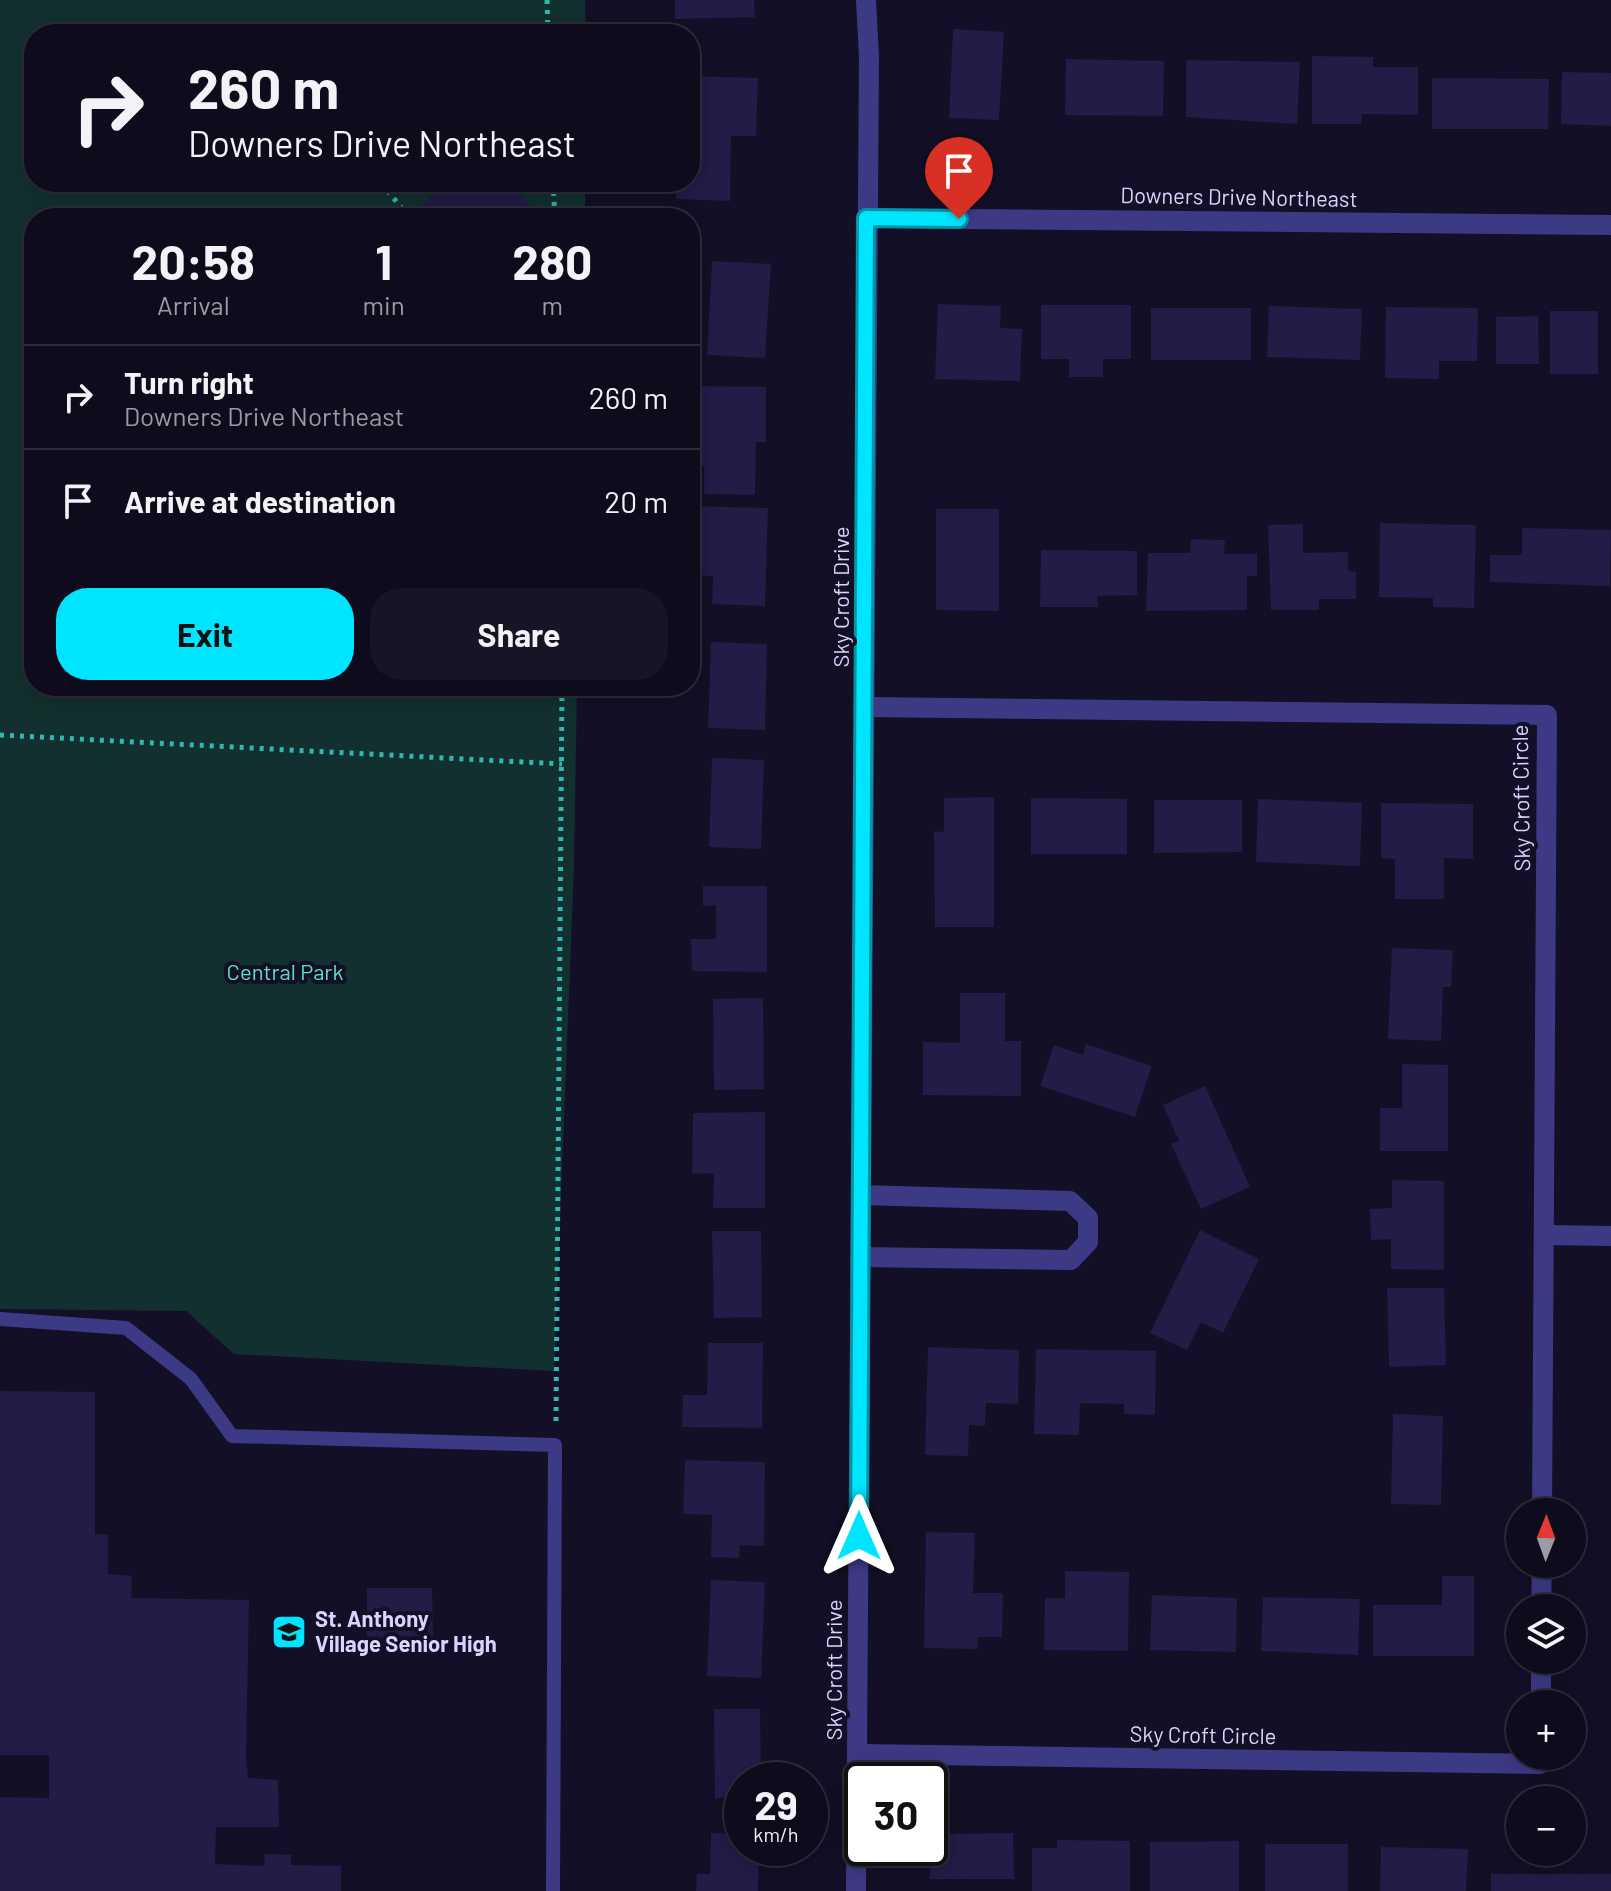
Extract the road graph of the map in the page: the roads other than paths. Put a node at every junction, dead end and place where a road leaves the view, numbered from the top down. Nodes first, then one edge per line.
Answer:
1 (866, 0) edge
2 (866, 218) junction
3 (1611, 225) edge
4 (864, 707) junction
5 (861, 1195) junction
6 (1544, 1235) junction
7 (1611, 1236) edge
8 (860, 1257) junction
9 (0, 1319) edge
10 (1542, 1498) edge
11 (858, 1754) junction
12 (1506, 1764) edge
13 (553, 1891) edge
14 (856, 1891) edge

1 - 2 street, Sky Croft Drive
2 - 3 street, Downers Drive Northeast
2 - 4 street, Sky Croft Drive
4 - 5 street, Sky Croft Drive
4 - 6 street, Sky Croft Circle
5 - 8 street, Sky Croft Drive
5 - 8 street
6 - 7 street
6 - 10 street, Sky Croft Circle
8 - 11 street, Sky Croft Drive
9 - 13 lane
11 - 12 street, Sky Croft Circle
11 - 14 street, Sky Croft Drive

